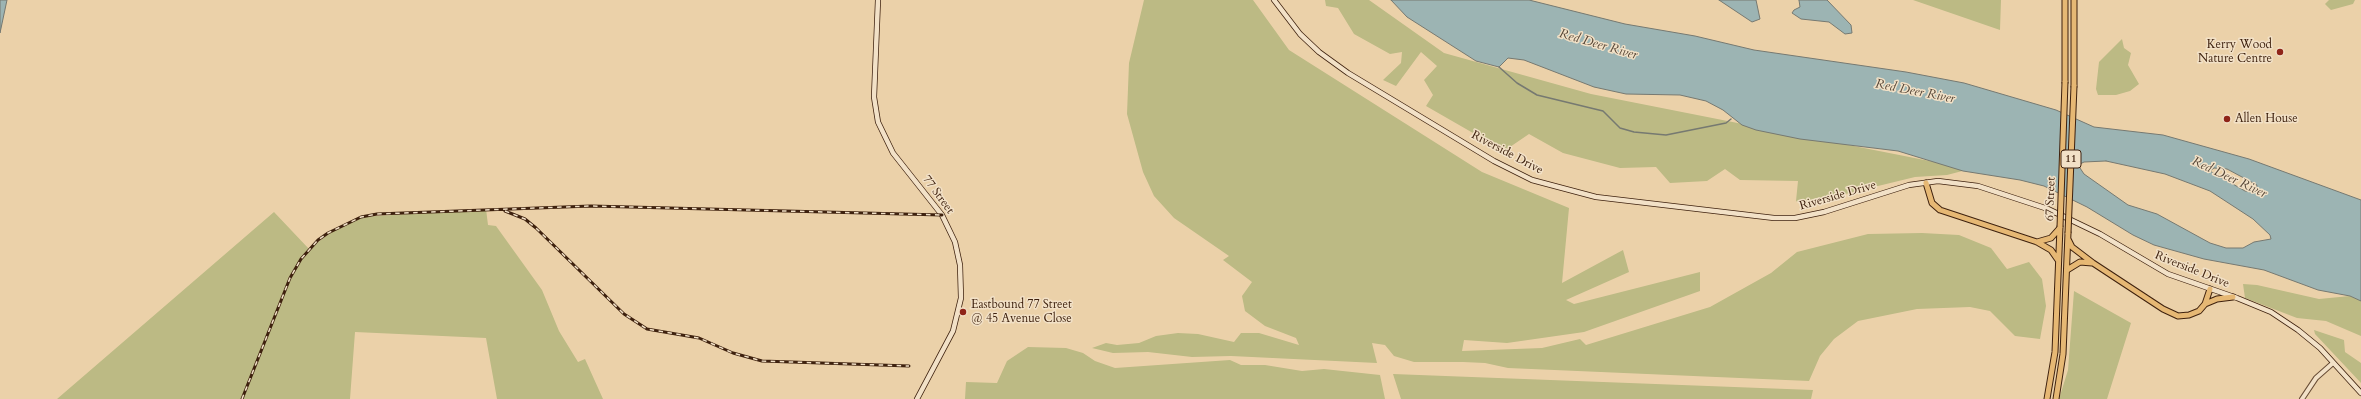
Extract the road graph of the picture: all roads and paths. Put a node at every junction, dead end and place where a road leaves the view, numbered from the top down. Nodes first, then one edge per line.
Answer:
1 (878, 0) edge
2 (1274, 0) edge
3 (2065, 0) edge
4 (2074, 0) edge
5 (1926, 182) junction
6 (2060, 227) junction
7 (2068, 240) junction
8 (2037, 242) junction
9 (2058, 260) junction
10 (2092, 263) junction
11 (2067, 272) junction
12 (2210, 289) junction
13 (2232, 297) junction
14 (2205, 304) junction
15 (2333, 362) junction
16 (2361, 393) edge
17 (917, 399) edge
18 (2047, 399) edge
19 (2056, 399) edge
20 (2302, 399) edge

1 - 17 main road, 77 Street
2 - 5 main road, Riverside Drive
3 - 6 main road, 67 Street / 11, bridge
4 - 7 main road, 67 Street / 11, bridge
5 - 8 main road
5 - 12 main road, Riverside Drive
6 - 8 main road
6 - 9 main road, 67 Street / 11
7 - 10 main road
7 - 11 main road, 67 Street / 11
8 - 9 main road
9 - 18 main road, 67 Street / 11
10 - 11 main road
10 - 14 main road
11 - 19 main road, 67 Street / 11
12 - 13 main road, Riverside Drive
12 - 14 main road
13 - 14 main road
13 - 15 main road, Riverside Drive
15 - 16 main road, Riverside Drive
15 - 20 street

